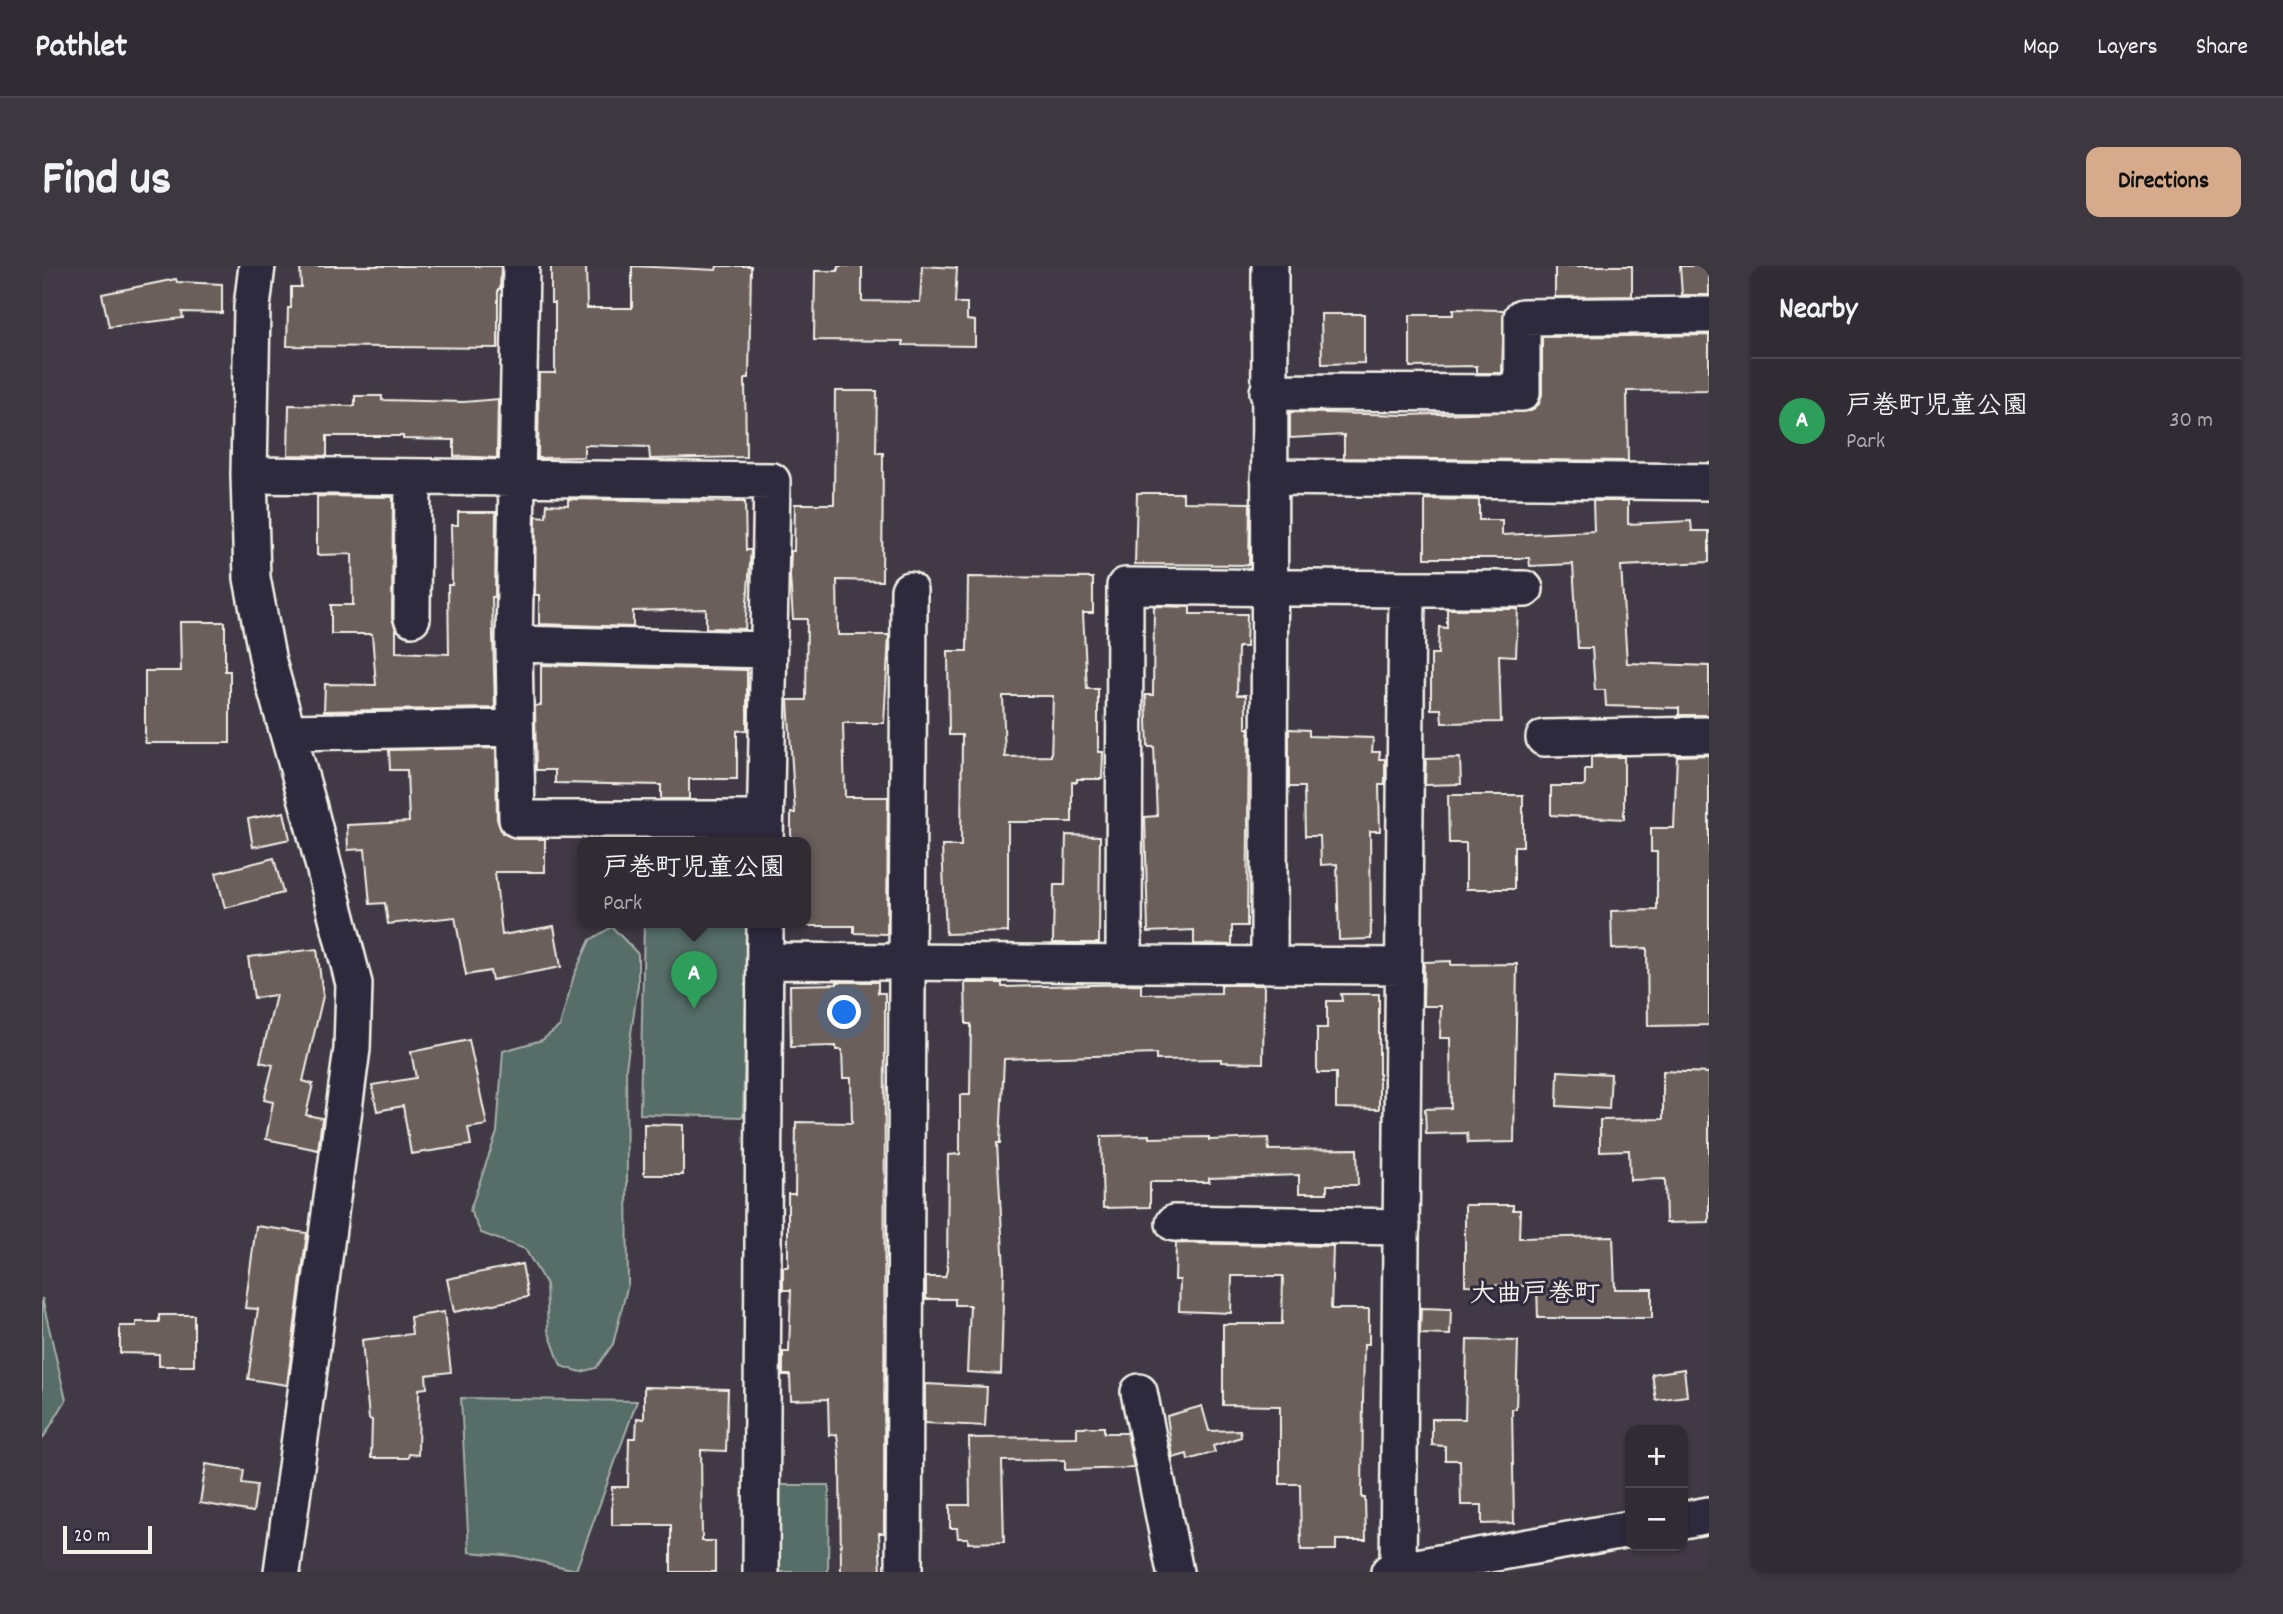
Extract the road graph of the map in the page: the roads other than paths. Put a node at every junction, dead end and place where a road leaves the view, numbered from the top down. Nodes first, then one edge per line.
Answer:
1 (257, 266) edge
2 (521, 266) edge
3 (1270, 266) edge
4 (1709, 315) edge
5 (1268, 393) junction
6 (249, 475) junction
7 (413, 477) junction
8 (1269, 477) junction
9 (515, 478) junction
10 (1709, 482) edge
11 (1270, 586) junction
12 (1406, 589) junction
13 (1525, 589) dead end
14 (909, 590) dead end
15 (412, 618) dead end
16 (514, 644) junction
17 (768, 650) junction
18 (515, 728) junction
19 (288, 732) junction
20 (1709, 735) edge
21 (1544, 738) dead end
22 (765, 831) edge
23 (765, 928) edge
24 (765, 961) junction
25 (907, 961) junction
26 (1124, 962) junction
27 (1269, 963) junction
28 (1403, 966) junction
29 (1174, 1223) dead end
30 (1402, 1227) junction
31 (1139, 1392) dead end
32 (1709, 1516) edge
33 (1688, 1519) edge
34 (1625, 1530) edge
35 (1395, 1571) edge
36 (282, 1572) edge
37 (761, 1572) edge
38 (904, 1572) edge
39 (1175, 1572) edge

1 - 6 street
2 - 9 street
3 - 5 street
4 - 5 street
5 - 8 street
6 - 7 street
6 - 19 street
7 - 9 street
7 - 15 street
8 - 10 street
8 - 11 street
9 - 16 street
9 - 17 street
11 - 12 street
11 - 26 street
11 - 27 street
12 - 13 street
12 - 28 street
14 - 25 street
16 - 17 street
16 - 18 street
17 - 22 street
18 - 19 street
18 - 22 street
19 - 36 street
20 - 21 street
23 - 24 street
24 - 25 street
24 - 37 street
25 - 26 street
25 - 38 street
26 - 27 street
27 - 28 street
28 - 30 street
29 - 30 street
30 - 35 street
31 - 39 street
32 - 33 street
34 - 35 street

